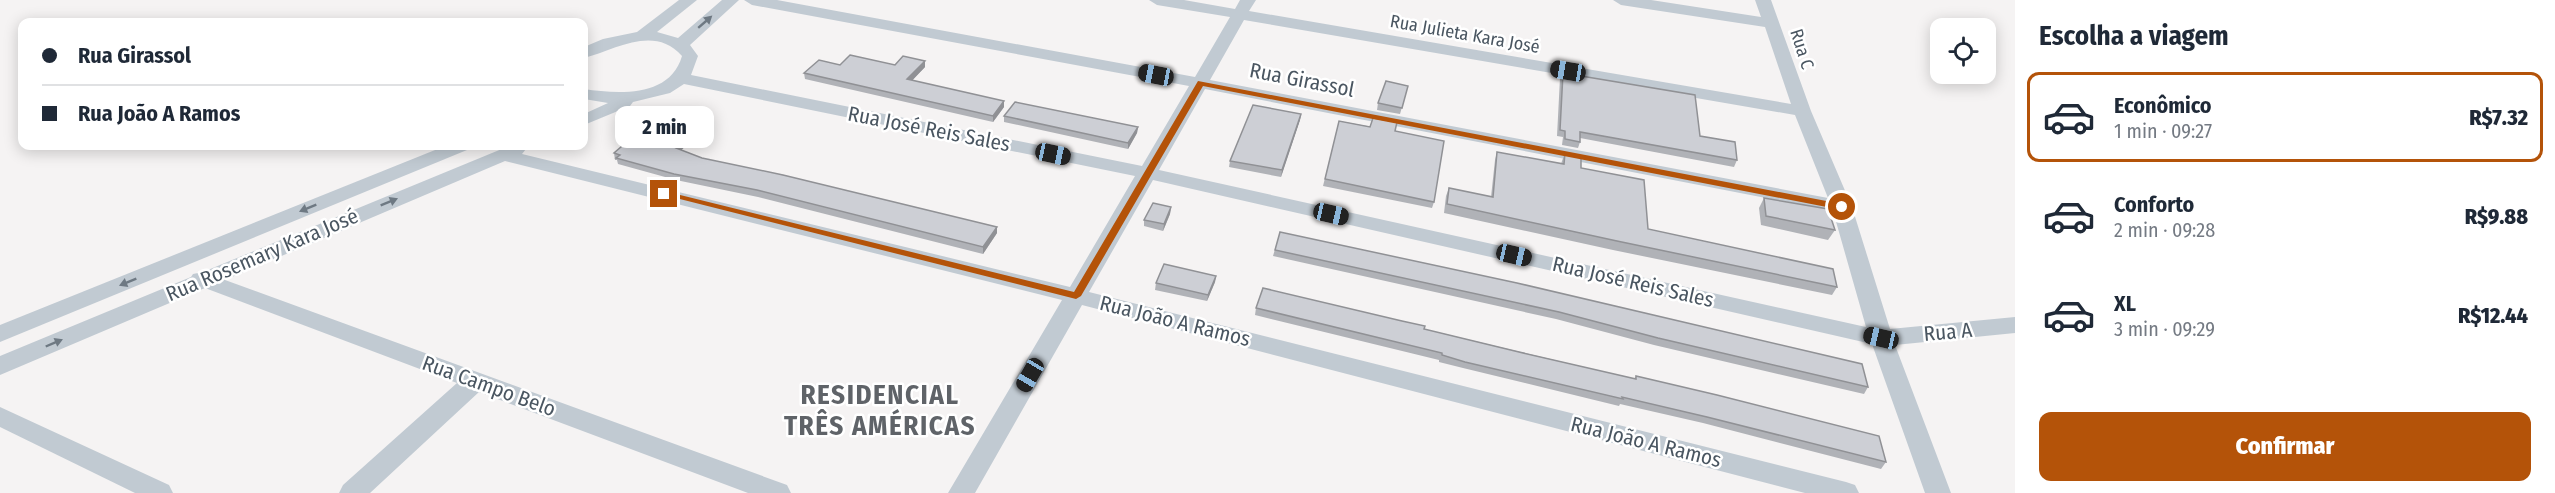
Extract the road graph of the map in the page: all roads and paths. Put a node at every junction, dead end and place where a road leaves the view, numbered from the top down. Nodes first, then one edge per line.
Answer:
1 (689, 0) edge
2 (731, 0) edge
3 (752, 0) edge
4 (1157, 0) edge
5 (1621, 0) edge
6 (1763, 0) edge
7 (1244, 7) edge
8 (1773, 24) junction
9 (641, 37) junction
10 (680, 45) junction
11 (588, 51) edge
12 (680, 78) junction
13 (1200, 83) junction
14 (588, 95) edge
15 (636, 97) junction
16 (1802, 111) junction
17 (588, 118) edge
18 (450, 150) edge
19 (516, 150) edge
20 (504, 155) junction
21 (1148, 173) junction
22 (1842, 207) junction
23 (201, 279) junction
24 (1076, 296) junction
25 (2015, 325) edge
26 (0, 334) edge
27 (1881, 338) junction
28 (0, 366) edge
29 (475, 381) junction
30 (0, 416) edge
31 (160, 493) edge
32 (352, 493) edge
33 (778, 493) edge
34 (961, 493) edge
35 (1846, 493) edge
36 (1938, 493) edge

1 - 9 street
10 -> 2 street
3 - 13 street, Rua Girassol
4 - 7 street, Rua Julieta Kara José
5 - 8 street
6 - 8 street, Rua C
7 - 13 street
7 - 16 street, Rua Julieta Kara José
8 - 16 street, Rua C
9 - 10 street
9 - 11 street
10 - 12 street
12 - 15 street
12 - 21 street, Rua José Reis Sales
13 - 21 street
13 - 22 street, Rua Girassol
14 - 15 street
15 - 17 street
16 - 22 street, Rua C
18 -> 26 street, Rua Rosemary Kara José
19 - 20 street, Rua Rosemary Kara José
23 -> 20 street, Rua Rosemary Kara José
20 - 24 street, Rua João A Ramos
21 - 24 street
21 - 27 street, Rua José Reis Sales
22 - 27 street, Rua C
28 -> 23 street, Rua Rosemary Kara José
23 - 29 street, Rua Campo Belo
24 - 34 street
24 - 35 street, Rua João A Ramos
25 - 27 street, Rua A
27 - 36 street, Rua C
29 - 32 street
29 - 33 street, Rua Campo Belo
30 - 31 street

